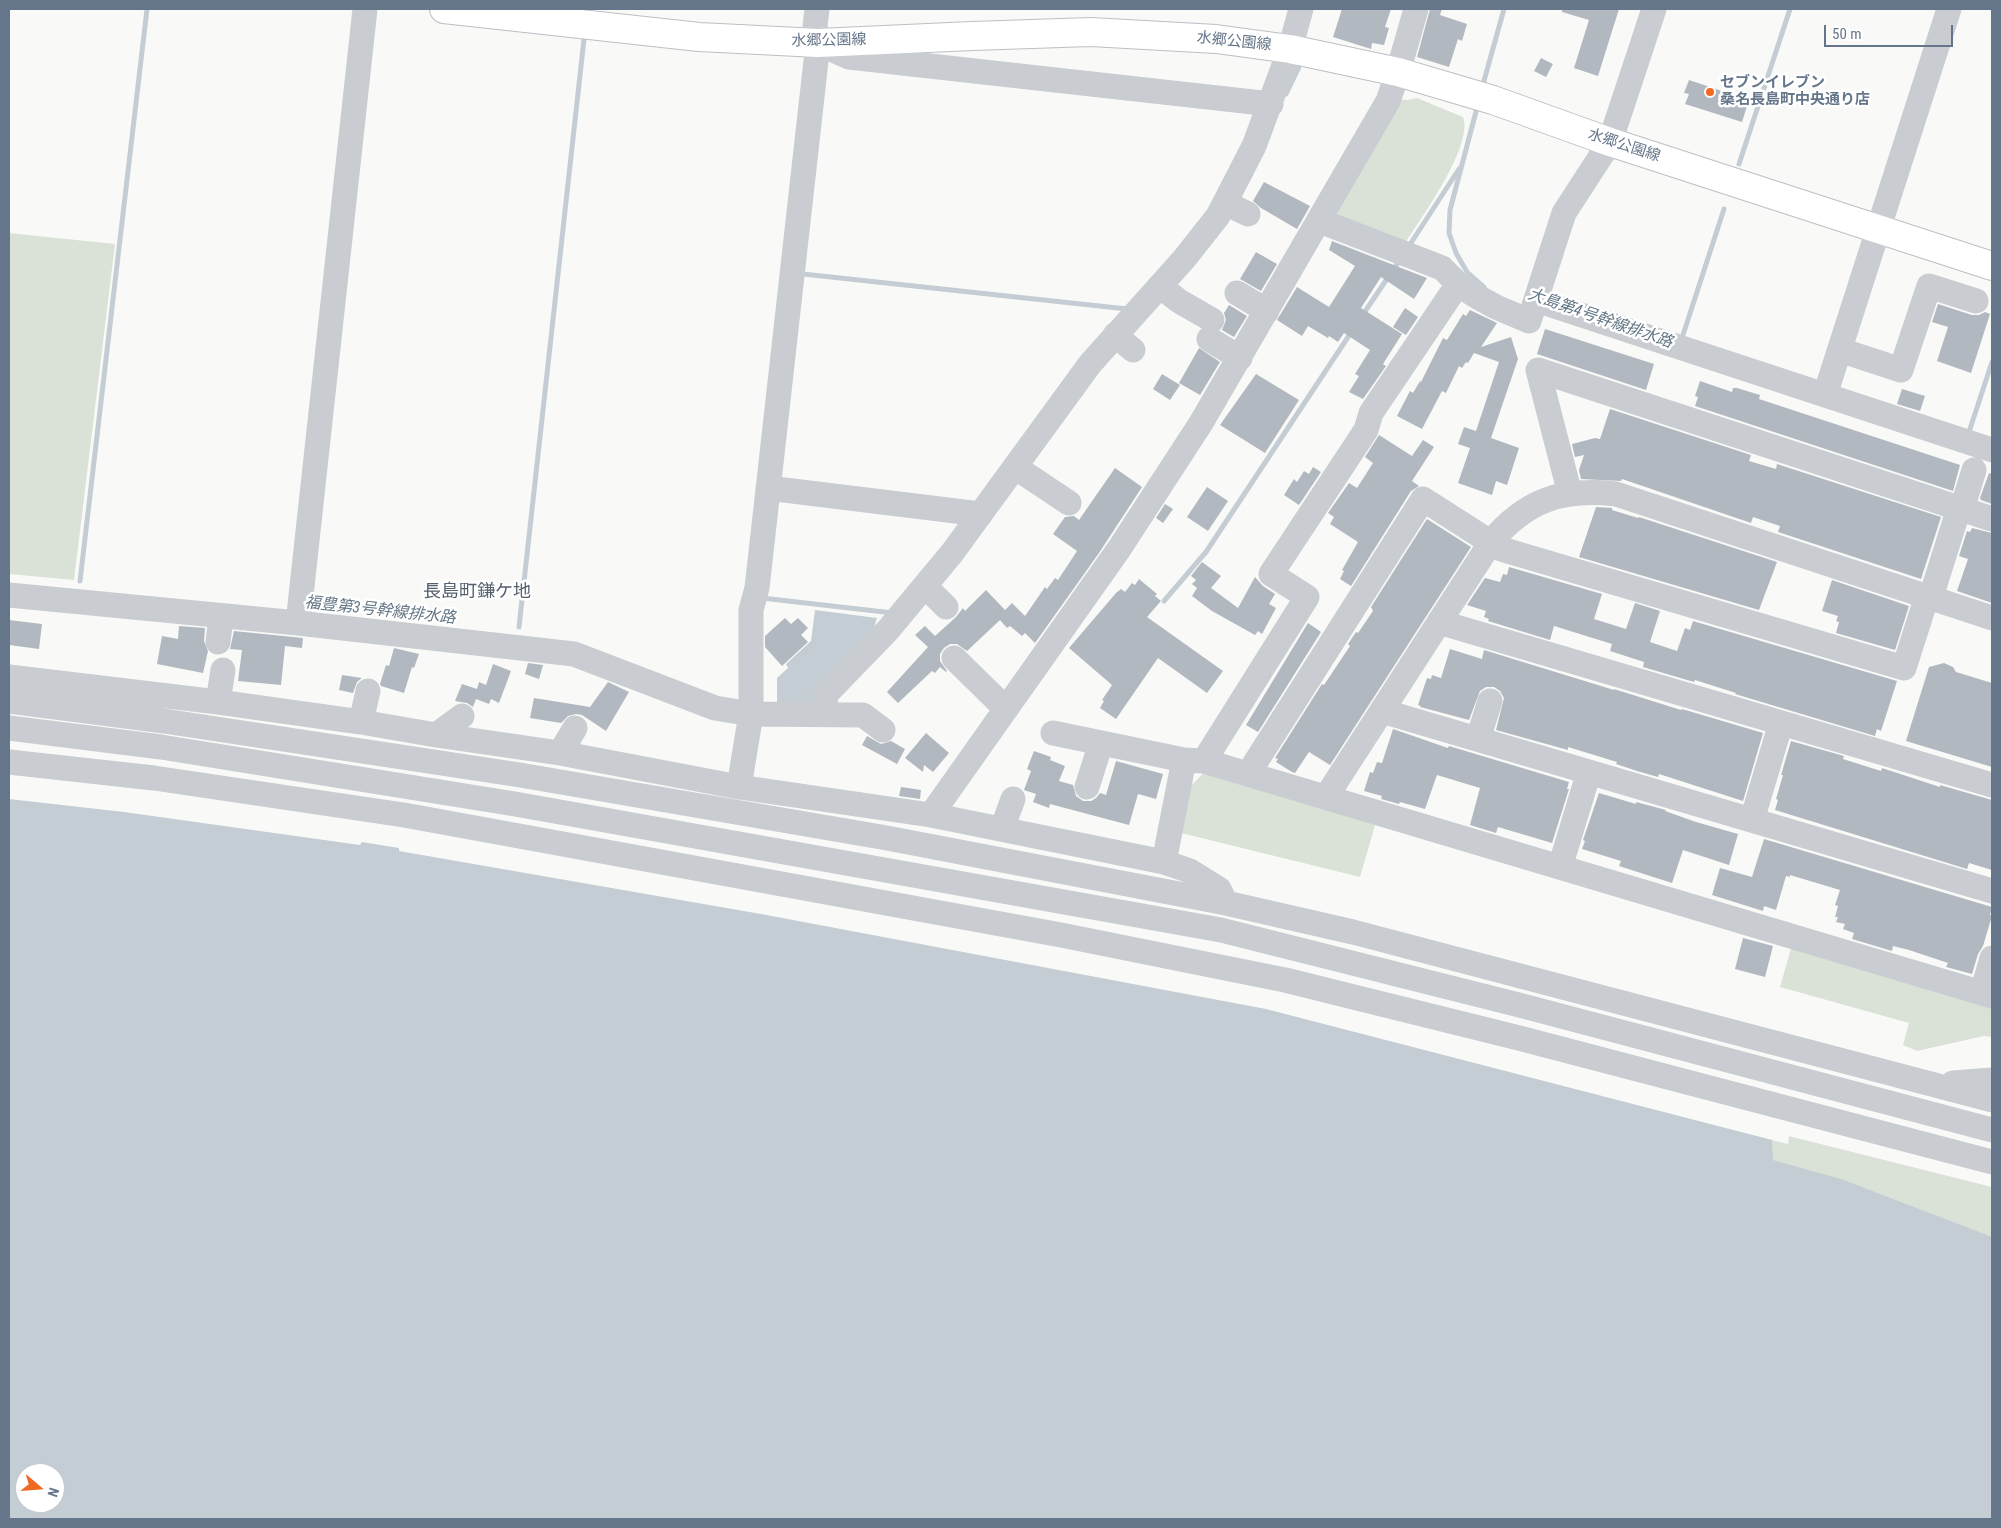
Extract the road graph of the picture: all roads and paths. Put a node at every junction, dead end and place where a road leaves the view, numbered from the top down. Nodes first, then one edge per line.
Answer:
1 (365, 9) edge
2 (444, 9) edge
3 (817, 9) edge
4 (1301, 9) edge
5 (1416, 9) edge
6 (1654, 9) edge
7 (1949, 9) edge
8 (818, 43) junction
9 (1290, 49) junction
10 (1398, 72) junction
11 (1271, 104) junction
12 (1610, 142) junction
13 (1225, 203) junction
14 (1248, 214) dead end
15 (1320, 221) junction
16 (1880, 228) junction
17 (1992, 266) edge
18 (1458, 284) junction
19 (1160, 286) junction
20 (1236, 293) dead end
21 (1976, 301) dead end
22 (1534, 306) junction
23 (1267, 310) junction
24 (1840, 350) junction
25 (1240, 358) junction
26 (1825, 395) junction
27 (1992, 450) edge
28 (1015, 468) junction
29 (1974, 470) dead end
30 (768, 488) junction
31 (1570, 494) junction
32 (1069, 503) dead end
33 (1960, 509) junction
34 (980, 515) junction
35 (1992, 519) edge
36 (1491, 542) junction
37 (925, 586) junction
38 (9, 595) edge
39 (1929, 597) junction
40 (946, 607) dead end
41 (221, 617) junction
42 (299, 617) junction
43 (1992, 618) edge
44 (1439, 622) junction
45 (218, 642) dead end
46 (954, 658) dead end
47 (223, 670) dead end
48 (9, 677) edge
49 (368, 691) dead end
50 (9, 701) edge
51 (1490, 701) dead end
52 (218, 702) junction
53 (1006, 709) junction
54 (1382, 711) junction
55 (750, 714) junction
56 (824, 714) junction
57 (462, 716) dead end
58 (360, 722) junction
59 (1781, 723) junction
60 (9, 728) edge
61 (575, 728) dead end
62 (883, 730) dead end
63 (1053, 733) dead end
64 (436, 735) junction
65 (1478, 739) junction
66 (1100, 743) junction
67 (560, 753) junction
68 (1194, 761) junction
69 (9, 762) edge
70 (1589, 772) junction
71 (1248, 774) junction
72 (1992, 785) edge
73 (739, 787) junction
74 (1086, 787) dead end
75 (1326, 797) junction
76 (1013, 799) dead end
77 (931, 815) junction
78 (1752, 820) junction
79 (1002, 829) junction
80 (1164, 862) junction
81 (1560, 867) junction
82 (1992, 891) edge
83 (1226, 903) junction
84 (1992, 958) edge
85 (1987, 994) edge
86 (1992, 1080) edge
87 (1933, 1085) junction
88 (1992, 1100) edge
89 (1992, 1130) edge
90 (1992, 1162) edge

1 - 42 street
2 - 8 main road, 水郷公園線
3 - 8 street
4 - 9 street
5 - 10 street
6 - 12 street
7 - 16 street
8 - 9 main road, 水郷公園線
8 - 11 street
8 - 30 street
9 - 10 main road, 水郷公園線
9 - 11 street
10 - 12 main road, 水郷公園線
10 - 15 street
11 - 13 street
12 - 16 main road, 水郷公園線
12 - 22 street
13 - 14 street
13 - 19 street
15 - 18 street
15 - 23 street
16 - 17 main road, 水郷公園線
16 - 24 street
18 - 22 street
18 - 68 street
19 - 25 street
19 - 28 street
20 - 23 street
21 - 24 street
22 - 26 street
23 - 25 street
24 - 26 street
25 - 53 street
26 - 27 street
28 - 32 street
28 - 34 street
29 - 33 street
30 - 34 street
30 - 55 street
31 - 33 street
31 - 36 street
31 - 39 street
33 - 35 street
33 - 39 street
34 - 37 street
36 - 39 street
36 - 44 street
36 - 71 street
37 - 40 street
37 - 56 street
38 - 41 street
39 - 43 street
41 - 42 street
41 - 45 street
42 - 55 street
44 - 54 street
44 - 59 street
46 - 53 street
47 - 52 street
48 - 52 street
49 - 58 street
50 - 83 street
51 - 65 street
52 - 58 street
53 - 77 street
54 - 65 street
54 - 75 street
55 - 56 street
55 - 73 street
56 - 62 street
57 - 64 street
58 - 64 street
59 - 72 street
59 - 78 street
60 - 89 street
61 - 67 street
63 - 66 street
64 - 67 street
65 - 70 street
66 - 68 street
66 - 74 street
67 - 73 street
68 - 71 street
68 - 80 street
69 - 90 street
70 - 78 street
70 - 81 street
71 - 75 street
73 - 77 street
75 - 81 street
76 - 79 street
77 - 79 street
78 - 82 street
79 - 80 street
80 - 83 street
81 - 85 street
83 - 87 street
84 - 85 street
86 - 87 street
87 - 88 street

